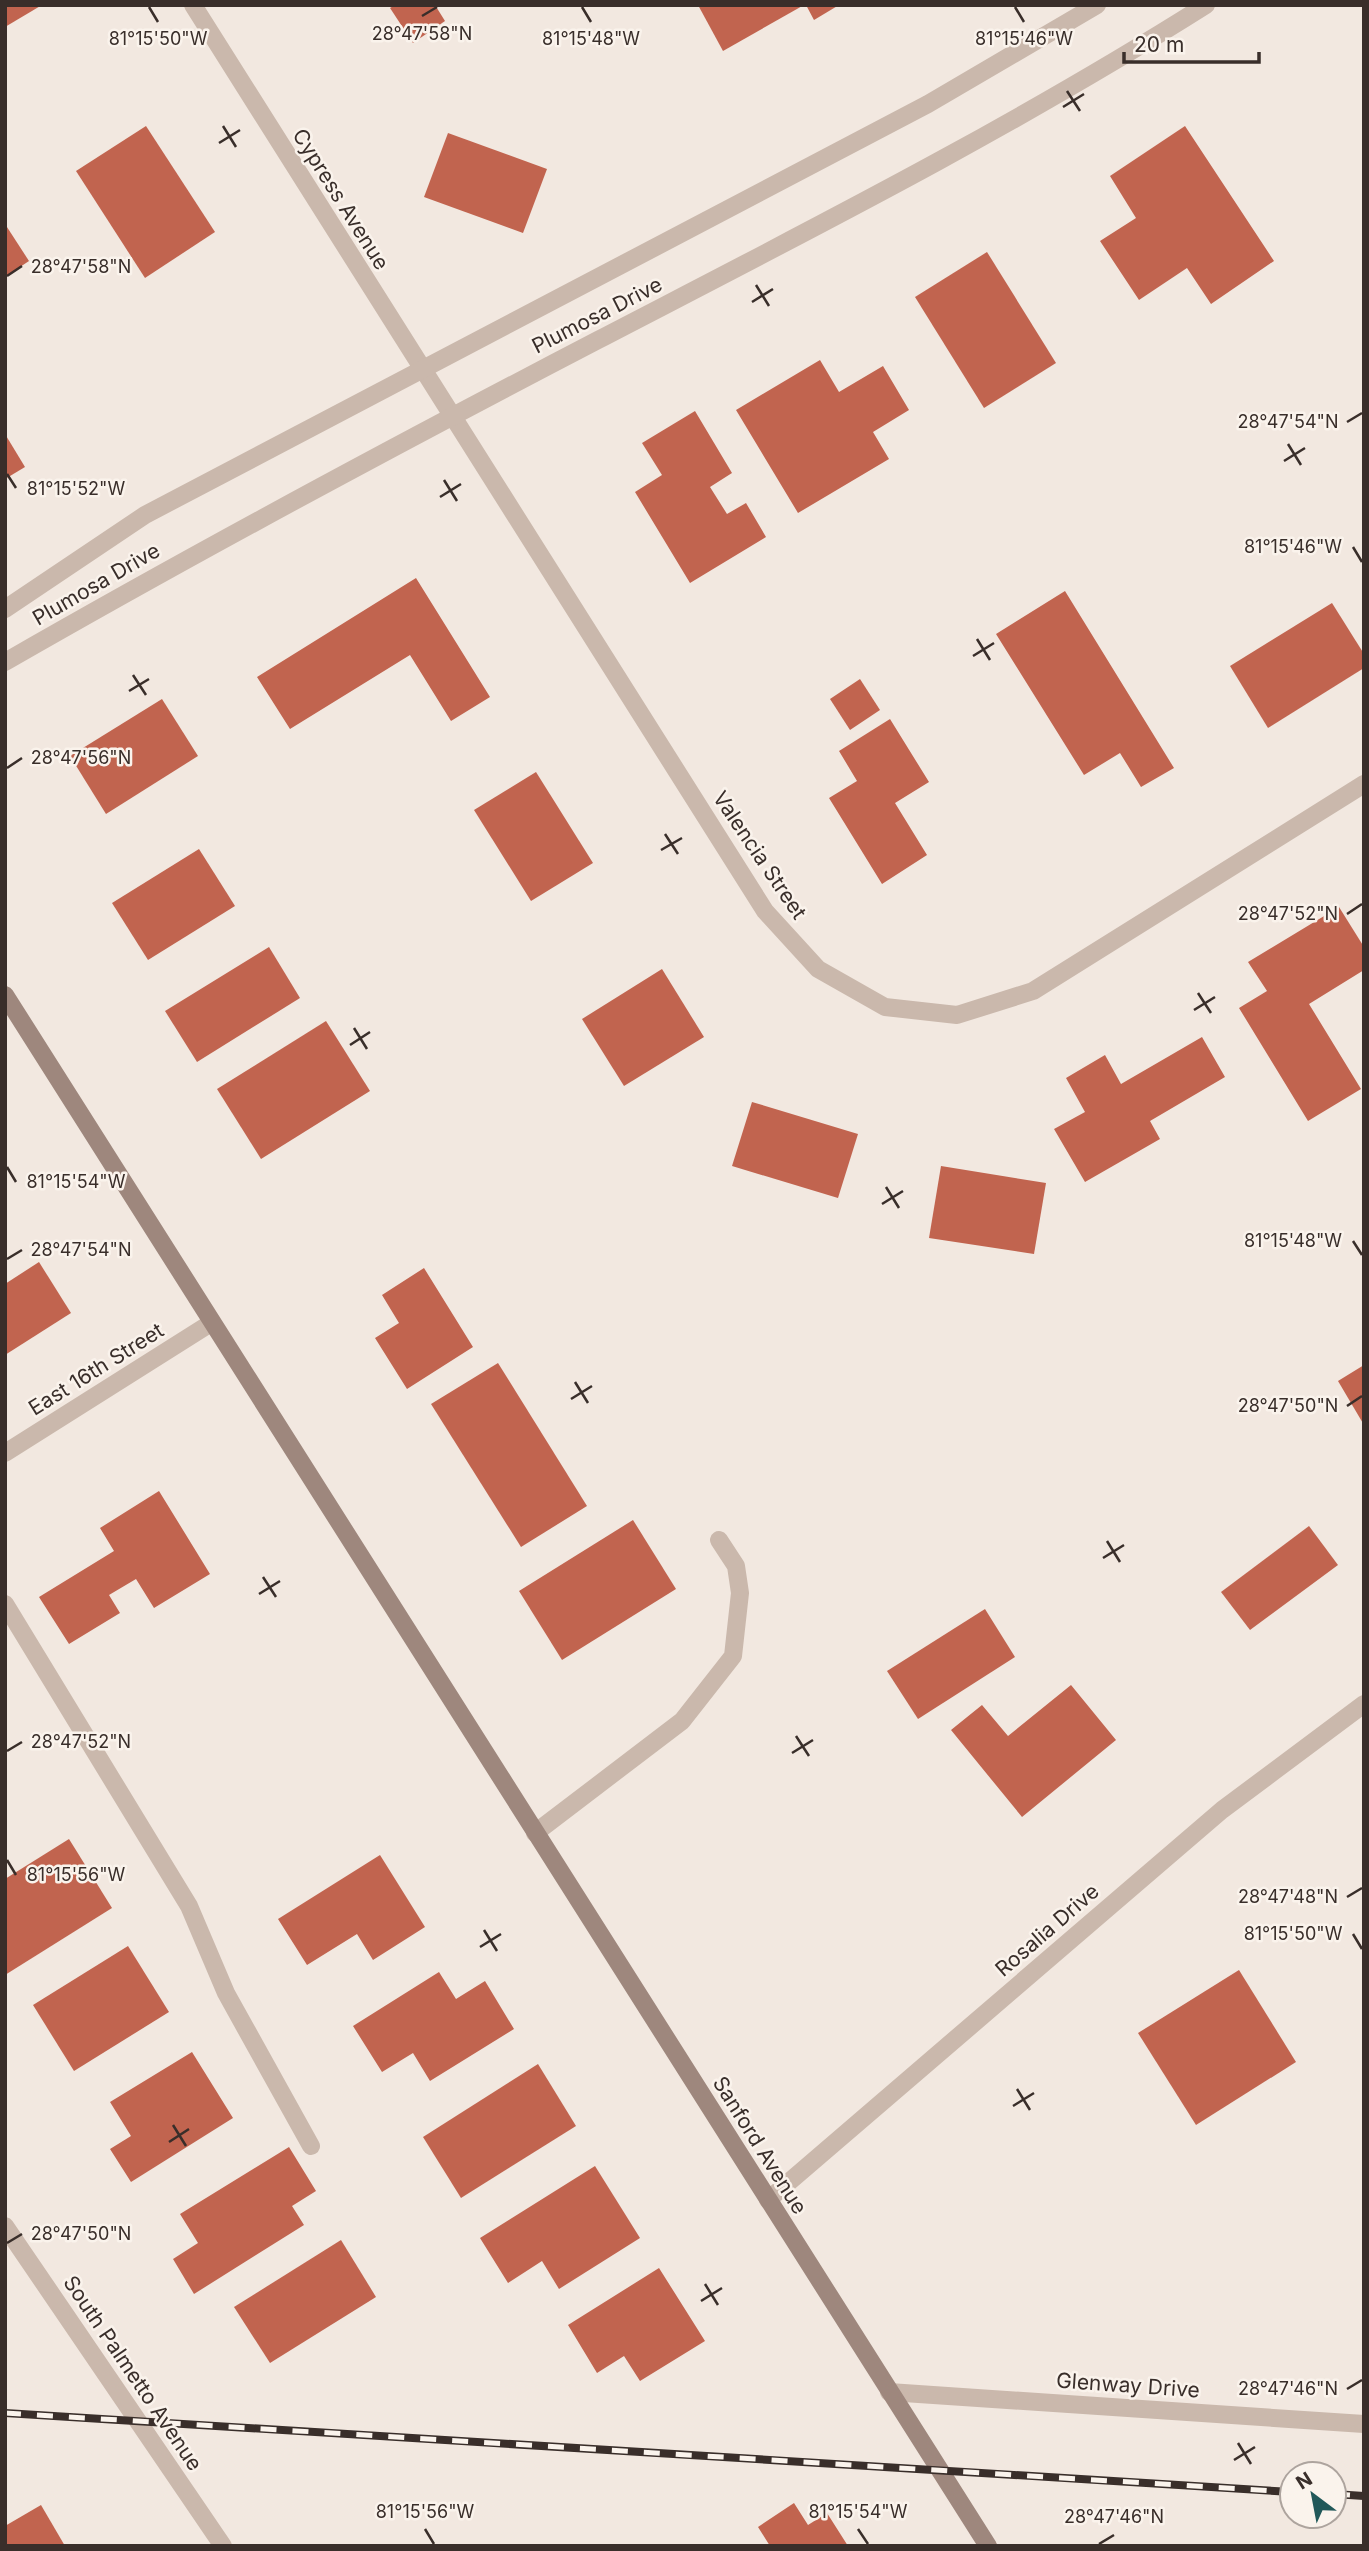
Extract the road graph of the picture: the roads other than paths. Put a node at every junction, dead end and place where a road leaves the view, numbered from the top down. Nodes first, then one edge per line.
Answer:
1 (193, 5) edge
2 (1097, 5) edge
3 (1206, 5) edge
4 (420, 368) junction
5 (451, 417) junction
6 (5, 609) edge
7 (5, 662) edge
8 (1364, 784) edge
9 (5, 995) edge
10 (211, 1323) junction
11 (5, 1453) edge
12 (719, 1540) dead end
13 (5, 1604) edge
14 (1364, 1704) edge
15 (535, 1833) junction
16 (311, 2146) dead end
17 (768, 2200) junction
18 (5, 2226) edge
19 (888, 2392) junction
20 (1364, 2424) edge
21 (223, 2546) edge
22 (988, 2546) edge

1 - 4 street, Cypress Avenue
2 - 4 street, Plumosa Drive
3 - 5 street, Plumosa Drive
4 - 5 street, Cypress Avenue
4 - 6 street, Plumosa Drive
5 - 7 street, Plumosa Drive
5 - 8 street, Valencia Street
9 - 10 main road, Sanford Avenue
10 - 11 street, East 16th Street
10 - 15 main road, Sanford Avenue
12 - 15 street
13 - 16 street
14 - 17 street, Rosalia Drive
15 - 17 main road, Sanford Avenue
17 - 19 main road, Sanford Avenue
18 - 21 street, South Palmetto Avenue
19 - 20 street, Glenway Drive
19 - 22 main road, Sanford Avenue

